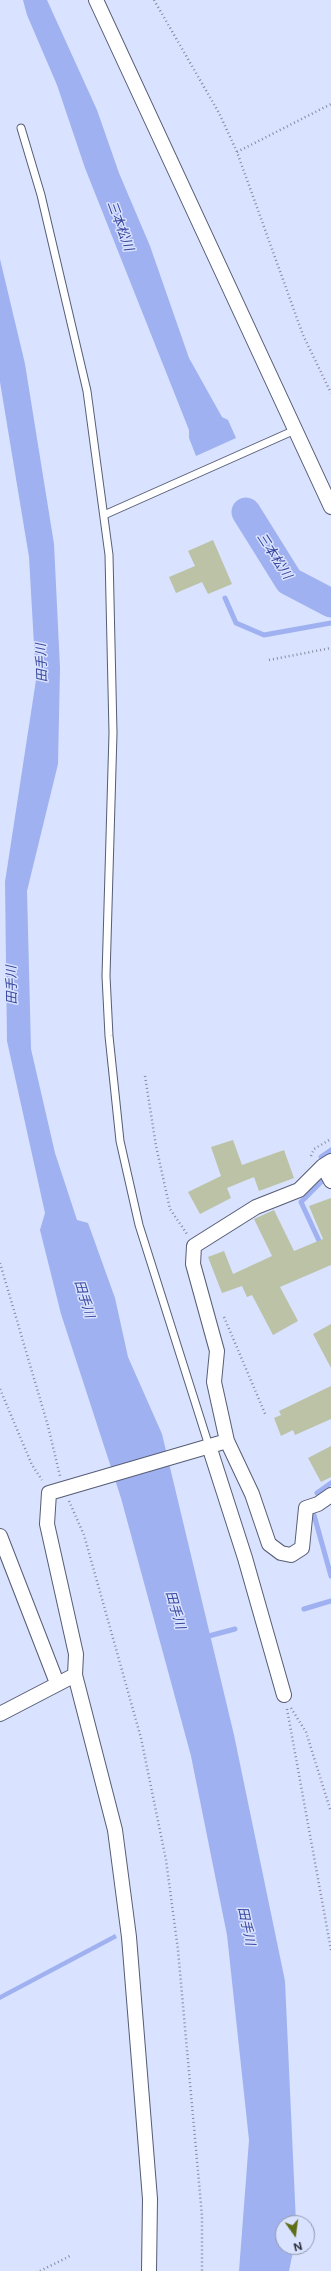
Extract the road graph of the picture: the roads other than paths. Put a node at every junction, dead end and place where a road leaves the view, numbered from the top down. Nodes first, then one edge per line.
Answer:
1 (96, 0) edge
2 (21, 128) dead end
3 (294, 430) junction
4 (331, 507) edge
5 (104, 515) junction
6 (327, 1163) edge
7 (331, 1181) edge
8 (227, 1441) junction
9 (204, 1447) junction
10 (331, 1495) edge
11 (0, 1536) edge
12 (75, 1675) junction
13 (57, 1683) junction
14 (284, 1695) road end
15 (0, 1714) edge
16 (149, 2271) edge

1 - 3 street
2 - 5 lane
3 - 4 street
3 - 5 lane
5 - 9 lane
6 - 7 street
6 - 8 street
8 - 9 street
8 - 10 street
9 - 12 street
9 - 14 street
11 - 13 street
12 - 13 street
12 - 16 street
13 - 15 street

